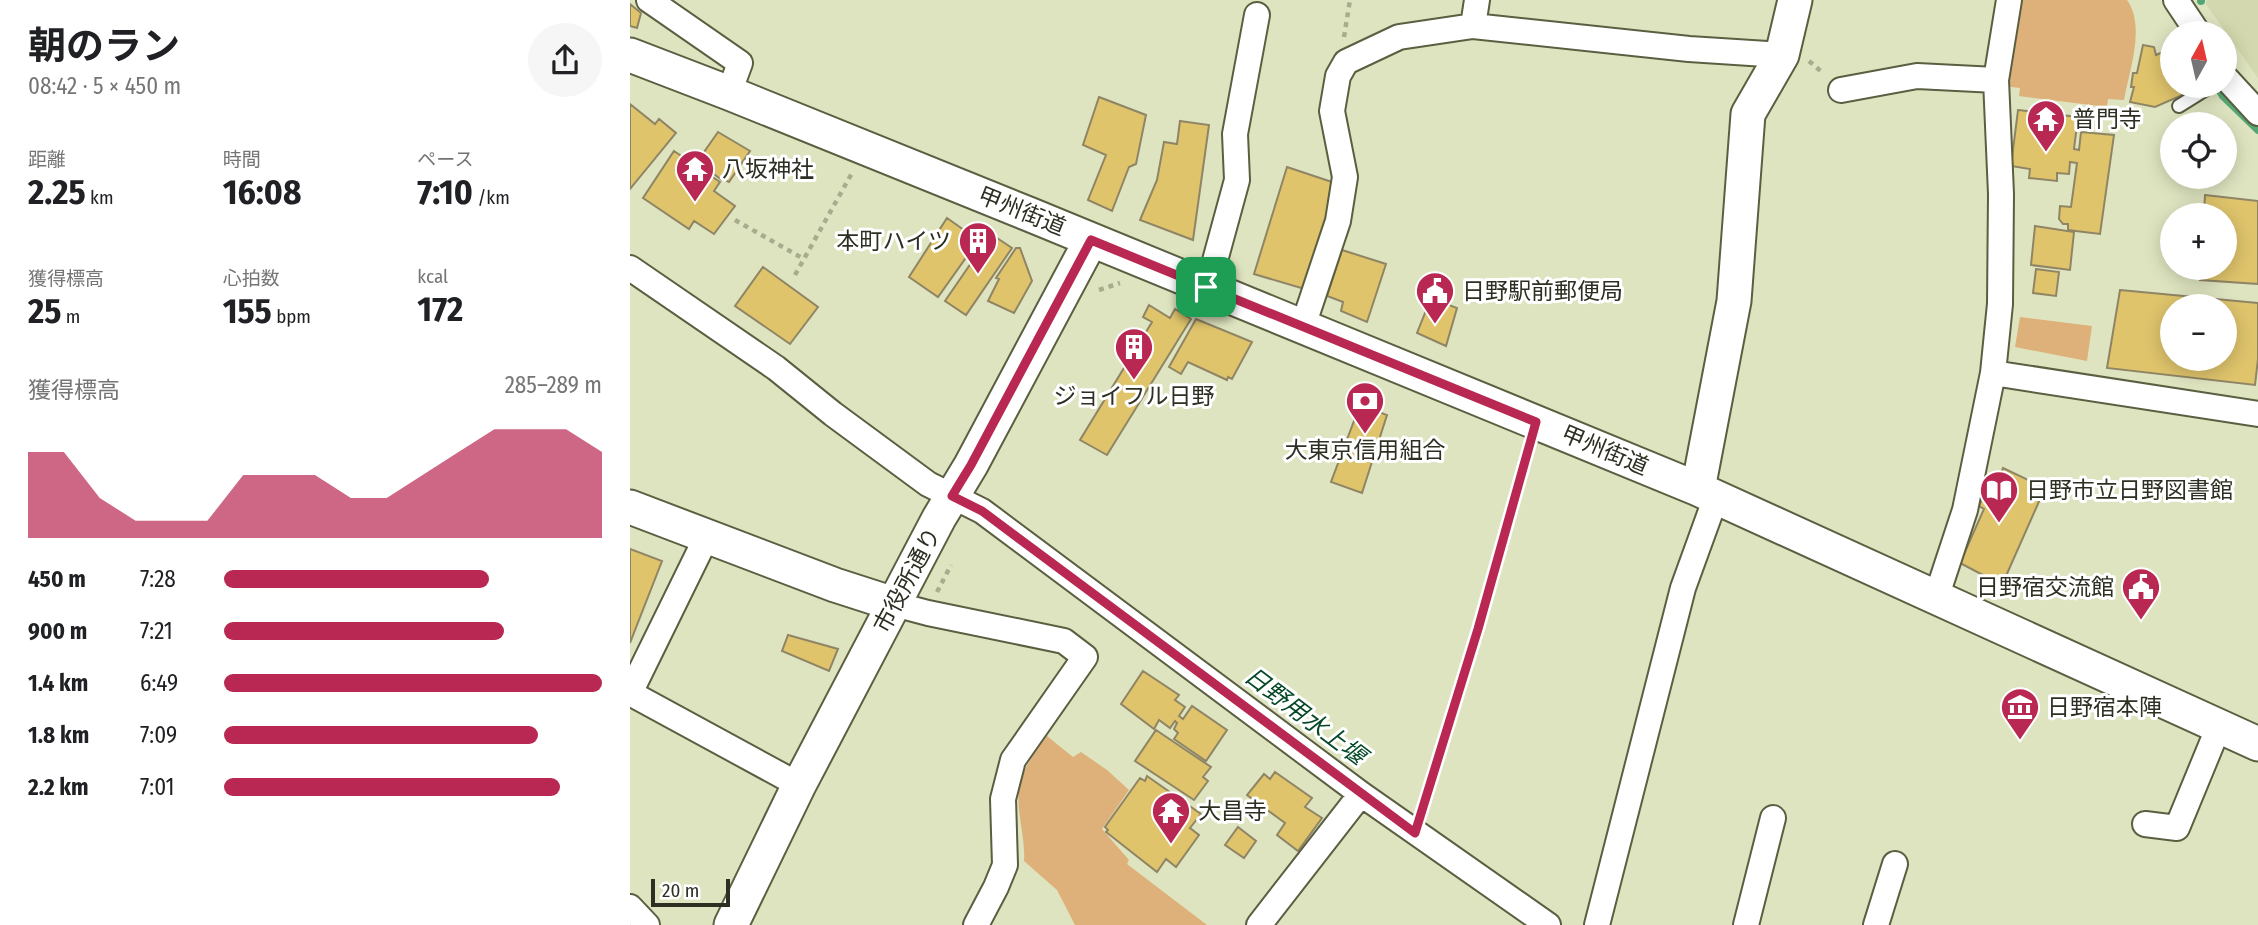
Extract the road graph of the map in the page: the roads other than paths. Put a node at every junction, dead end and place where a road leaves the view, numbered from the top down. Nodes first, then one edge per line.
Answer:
1 (649, 0) edge
2 (1477, 0) edge
3 (1795, 0) edge
4 (2009, 0) edge
5 (2176, 0) edge
6 (1257, 15) dead end
7 (2190, 21) edge
8 (1473, 26) junction
9 (630, 55) edge
10 (1782, 55) junction
11 (1996, 80) junction
12 (1841, 90) road end
13 (729, 93) junction
14 (2237, 96) edge
15 (2191, 98) edge
16 (2179, 106) dead end
17 (2258, 113) edge
18 (1091, 240) junction
19 (630, 268) edge
20 (1206, 287) junction
21 (1303, 326) junction
22 (1993, 373) junction
23 (2258, 414) edge
24 (1707, 493) junction
25 (952, 496) junction
26 (630, 508) edge
27 (707, 536) junction
28 (1936, 598) junction
29 (894, 604) junction
30 (630, 693) edge
31 (2219, 726) junction
32 (2258, 744) edge
33 (799, 785) junction
34 (1361, 794) junction
35 (1773, 818) dead end
36 (2145, 824) dead end
37 (1895, 864) dead end
38 (630, 907) edge
39 (647, 925) edge
40 (731, 925) edge
41 (976, 925) edge
42 (1259, 925) edge
43 (1548, 925) edge
44 (1597, 925) edge
45 (1746, 925) edge
46 (1876, 925) edge

1 - 13 street
2 - 8 street
3 - 10 main road
4 - 11 street
5 - 7 street
6 - 20 street
8 - 10 street
8 - 21 street
9 - 13 main road, 甲州街道
10 - 24 main road
11 - 12 street
11 - 22 street
13 - 18 main road, 甲州街道
14 - 17 street
15 - 16 lane
18 - 20 main road, 甲州街道
18 - 25 main road, 市役所通り
19 - 25 street
20 - 21 main road, 甲州街道
21 - 24 main road, 甲州街道
22 - 23 street
22 - 28 street
24 - 28 main road, 甲州街道
24 - 44 street
25 - 29 main road, 市役所通り
25 - 34 street
26 - 27 main road
27 - 29 main road
27 - 30 street
28 - 31 main road, 甲州街道
29 - 33 main road, 市役所通り
29 - 41 street
30 - 33 street
31 - 32 main road, 甲州街道
31 - 36 street
33 - 40 main road, 市役所通り
34 - 42 street
34 - 43 street
35 - 45 street
37 - 46 street
38 - 39 street

